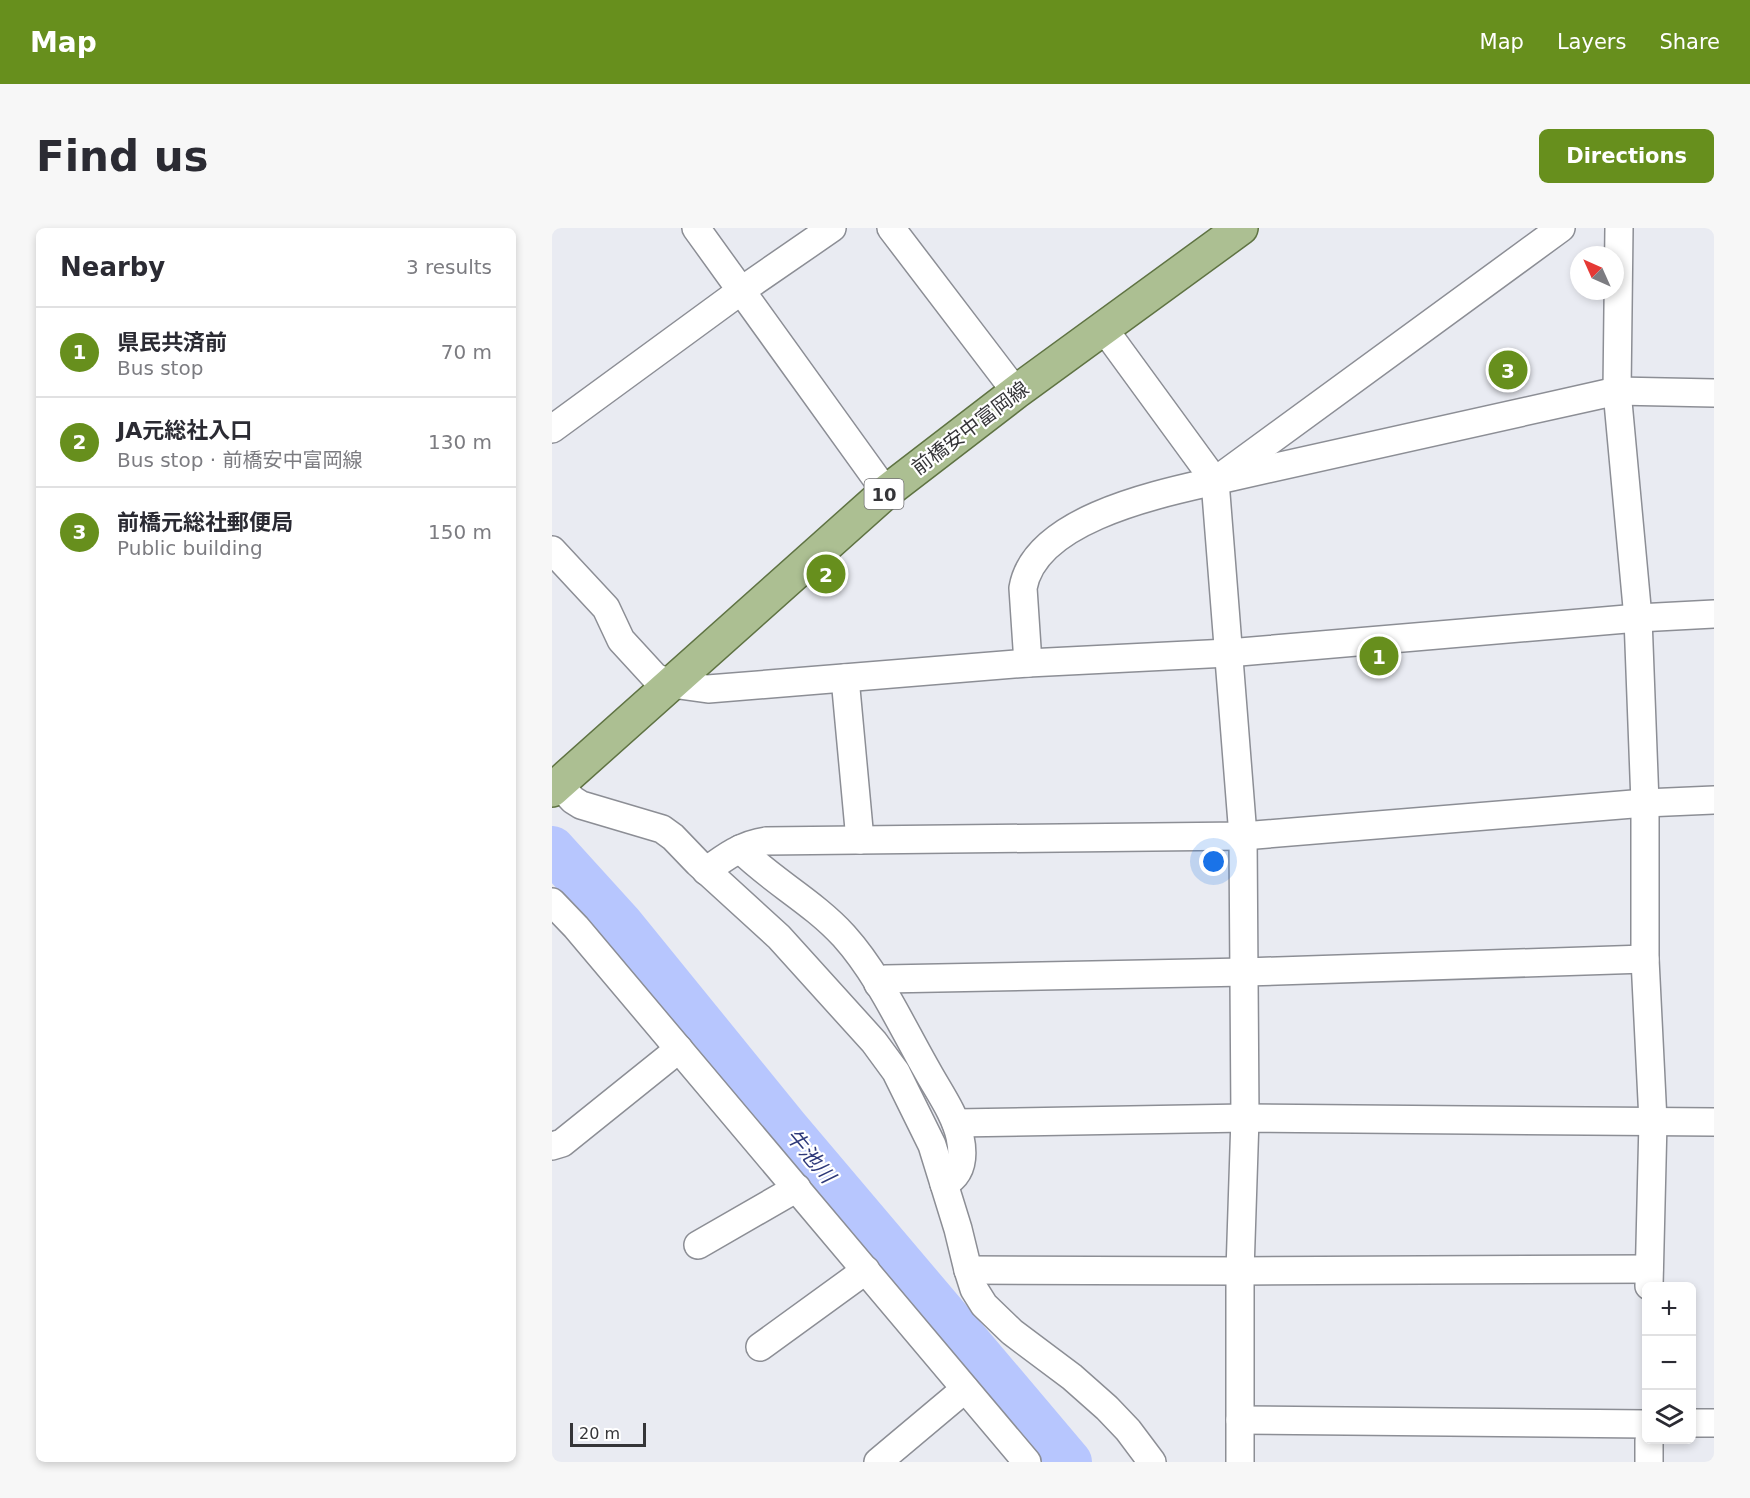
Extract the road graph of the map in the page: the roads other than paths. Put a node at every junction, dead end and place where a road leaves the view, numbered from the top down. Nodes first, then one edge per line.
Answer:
1 (696, 228) edge
2 (832, 228) edge
3 (891, 228) edge
4 (1241, 228) edge
5 (1561, 228) edge
6 (1619, 228) edge
7 (742, 290) junction
8 (1104, 329) junction
9 (1617, 391) junction
10 (1016, 392) junction
11 (1714, 393) edge
12 (552, 429) edge
13 (1215, 481) junction
14 (886, 492) junction
15 (552, 550) edge
16 (1714, 614) edge
17 (1638, 618) junction
18 (1228, 653) junction
19 (1028, 663) junction
20 (845, 678) junction
21 (672, 684) junction
22 (555, 787) edge
23 (1714, 800) edge
24 (1646, 803) junction
25 (1243, 837) junction
26 (860, 840) junction
27 (740, 849) junction
28 (706, 871) junction
29 (552, 902) edge
30 (1645, 959) junction
31 (1245, 972) junction
32 (878, 984) junction
33 (679, 1049) junction
34 (1245, 1118) junction
35 (1653, 1121) junction
36 (1714, 1122) edge
37 (956, 1123) junction
38 (552, 1146) edge
39 (944, 1184) junction
40 (796, 1188) junction
41 (698, 1245) dead end
42 (866, 1270) junction
43 (968, 1270) junction
44 (1240, 1271) junction
45 (1649, 1278) edge
46 (760, 1347) dead end
47 (965, 1389) junction
48 (1240, 1420) junction
49 (1714, 1423) edge
50 (1642, 1424) edge
51 (1696, 1424) edge
52 (1649, 1444) edge
53 (878, 1462) edge
54 (1027, 1462) edge
55 (1152, 1462) edge
56 (1240, 1462) edge
57 (1649, 1462) edge

1 - 7 street
2 - 7 street
3 - 10 street
4 - 8 main road, 前橋安中富岡線 / 10
5 - 13 street
6 - 9 street
7 - 12 street
7 - 14 street
8 - 10 main road, 前橋安中富岡線 / 10
8 - 13 street
9 - 11 street
9 - 13 street
9 - 17 street
10 - 14 main road, 前橋安中富岡線 / 10
13 - 18 street
13 - 19 street
14 - 21 main road, 前橋安中富岡線 / 10
15 - 21 street
16 - 17 street
17 - 18 street
17 - 24 street
18 - 19 street
18 - 25 street
19 - 20 street
20 - 21 street
20 - 26 street
21 - 22 main road, 前橋安中富岡線 / 10
22 - 28 street
23 - 24 street
24 - 25 street
24 - 30 street
25 - 26 street
25 - 31 street
26 - 27 street
27 - 28 street
27 - 32 street
28 - 39 street
29 - 33 street
30 - 31 street
30 - 35 street
31 - 32 street
31 - 34 street
32 - 37 street
33 - 38 street
33 - 40 street
34 - 35 street
34 - 37 street
34 - 44 street
35 - 36 street
35 - 45 street
37 - 39 street
39 - 43 street
40 - 41 street
40 - 42 street
42 - 46 street
42 - 47 street
43 - 44 street
43 - 55 street
44 - 45 street
44 - 48 street
47 - 53 street
47 - 54 street
48 - 50 street
48 - 56 street
49 - 51 street
52 - 57 street

